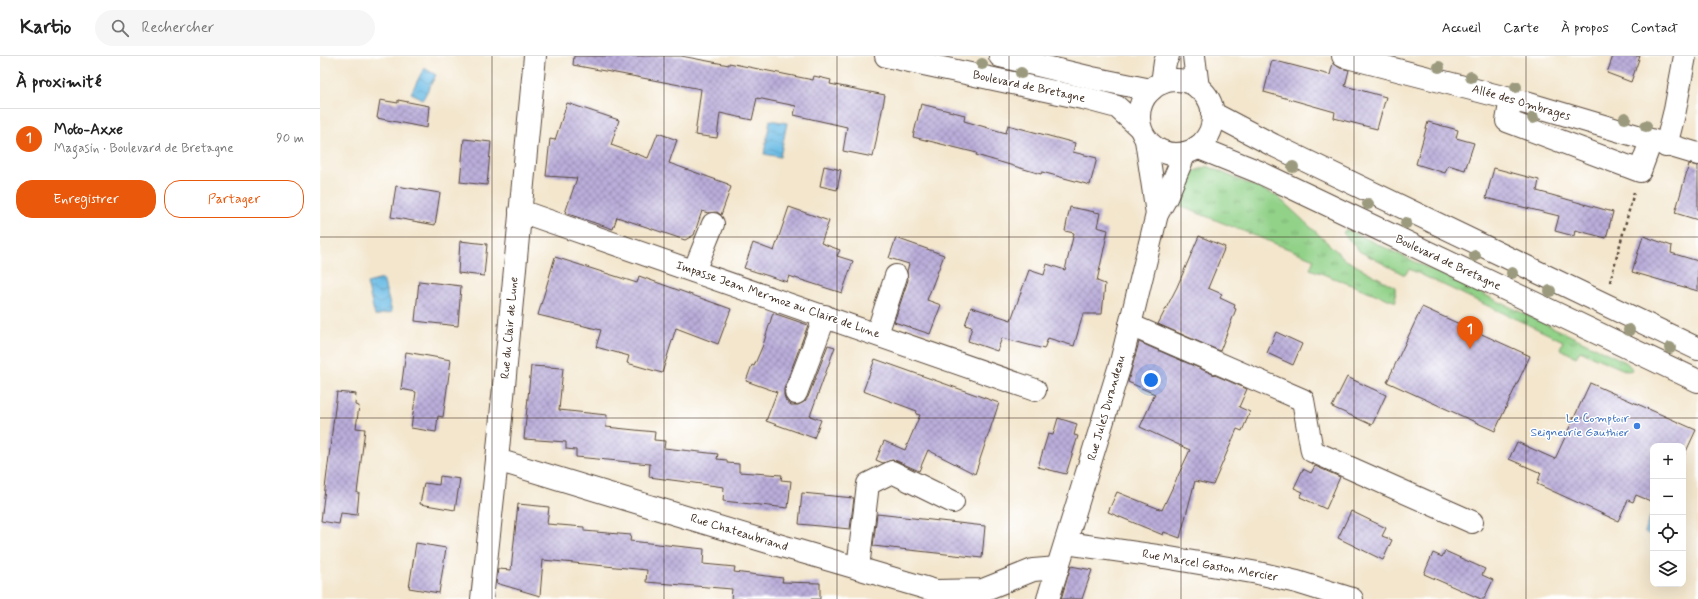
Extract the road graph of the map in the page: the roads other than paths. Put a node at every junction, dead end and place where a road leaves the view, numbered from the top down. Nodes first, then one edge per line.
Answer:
1 (534, 56) edge
2 (886, 56) edge
3 (1000, 56) edge
4 (1168, 56) edge
5 (1194, 56) edge
6 (1343, 56) edge
7 (1685, 56) edge
8 (1156, 87) junction
9 (1198, 88) junction
10 (1510, 99) junction
11 (1212, 113) junction
12 (1143, 134) junction
13 (1658, 143) junction
14 (1191, 150) junction
15 (1698, 154) edge
16 (520, 212) junction
17 (1157, 214) junction
18 (713, 224) dead end
19 (694, 271) junction
20 (896, 276) dead end
21 (824, 316) junction
22 (1130, 325) junction
23 (876, 334) junction
24 (1698, 349) edge
25 (1698, 381) edge
26 (1036, 390) dead end
27 (796, 393) dead end
28 (497, 460) junction
29 (953, 502) dead end
30 (1472, 522) dead end
31 (1066, 543) junction
32 (858, 568) junction
33 (1058, 568) junction
34 (992, 595) edge
35 (482, 599) edge
36 (1048, 599) edge
37 (1352, 599) edge

1 - 16 street, Rue du Clair de Lune
2 - 12 street, Boulevard de Bretagne
3 - 8 street, Boulevard de Bretagne
4 - 8 street
5 - 9 street
6 - 10 street, Allée des Ombrages
7 - 13 street
8 - 9 street
8 - 12 street
9 - 11 street
10 - 13 street, Allée des Ombrages
10 - 13 street
11 - 14 street
11 - 24 street
12 - 14 street
12 - 17 street, Rue Jules Durandeau
13 - 15 street, Allée des Ombrages
14 - 17 street, Rue Jules Durandeau
14 - 25 street, Boulevard de Bretagne
16 - 19 street, Impasse Jean Mermoz au Claire de Lune
16 - 28 street, Rue du Clair de Lune
17 - 22 street, Rue Jules Durandeau
18 - 19 street
19 - 21 street, Impasse Jean Mermoz au Claire de Lune
20 - 23 street
21 - 23 street, Impasse Jean Mermoz au Claire de Lune
21 - 27 street
22 - 30 street
22 - 31 street, Rue Jules Durandeau
23 - 26 street, Impasse Jean Mermoz au Claire de Lune
28 - 32 street, Rue Chateaubriand
28 - 35 street, Rue du Clair de Lune
29 - 32 street
31 - 33 street, Rue Jules Durandeau
31 - 37 street, Rue Marcel Gaston Mercier
32 - 34 street, Rue Chateaubriand
33 - 34 street, Rue Chateaubriand
33 - 36 street, Rue Jules Durandeau

